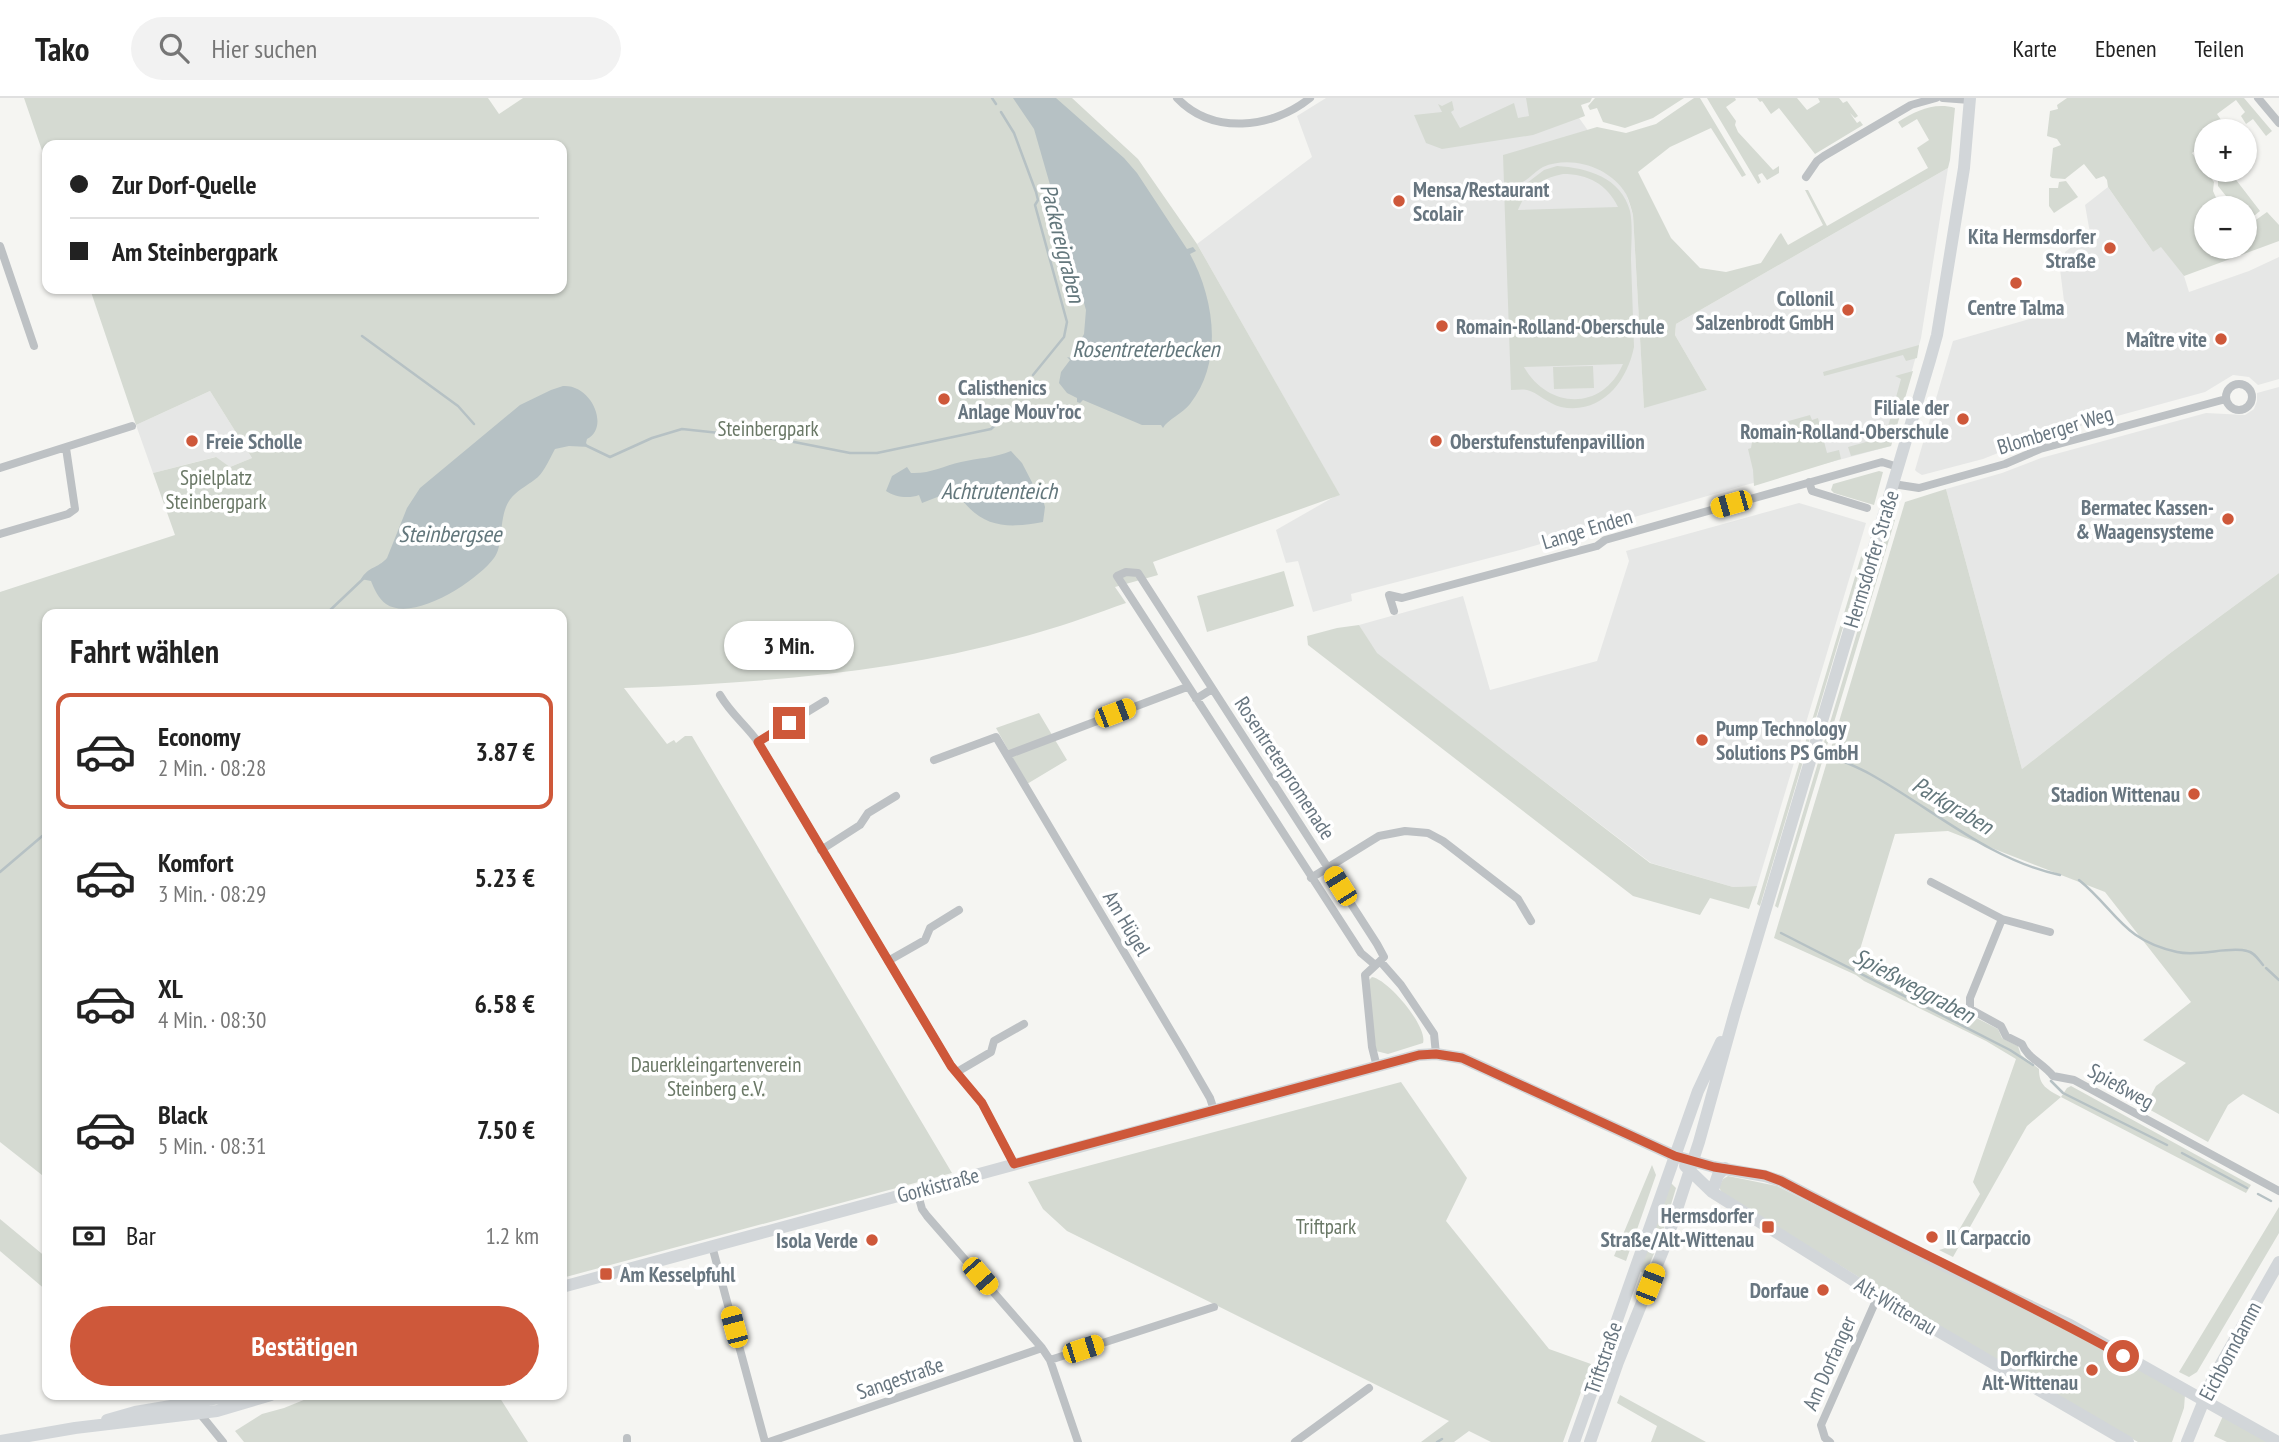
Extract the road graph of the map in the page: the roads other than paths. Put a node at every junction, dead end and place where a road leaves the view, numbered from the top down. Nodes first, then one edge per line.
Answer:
1 (1177, 98) edge
2 (1310, 98) edge
3 (1936, 98) edge
4 (1943, 98) edge
5 (2258, 98) edge
6 (1970, 99) edge
7 (2279, 123) edge
8 (1806, 177) dead end
9 (0, 247) edge
10 (34, 346) dead end
11 (2226, 399) dead end
12 (132, 426) dead end
13 (66, 448) junction
14 (1898, 467) junction
15 (0, 468) edge
16 (1810, 482) junction
17 (1893, 484) junction
18 (1867, 508) dead end
19 (0, 534) edge
20 (1394, 611) dead end
21 (1187, 687) junction
22 (1212, 689) junction
23 (720, 695) dead end
24 (1196, 699) junction
25 (825, 701) dead end
26 (758, 742) junction
27 (1007, 755) junction
28 (934, 760) dead end
29 (896, 796) dead end
30 (821, 849) junction
31 (1328, 867) junction
32 (1311, 878) junction
33 (1931, 882) dead end
34 (959, 910) dead end
35 (2002, 919) junction
36 (1531, 921) dead end
37 (2050, 932) dead end
38 (888, 961) junction
39 (1377, 963) junction
40 (1735, 1012) junction
41 (1024, 1024) dead end
42 (1436, 1054) junction
43 (1377, 1067) junction
44 (957, 1072) junction
45 (1214, 1110) junction
46 (1675, 1156) junction
47 (1014, 1164) junction
48 (1691, 1166) junction
49 (1725, 1168) junction
50 (917, 1191) junction
51 (2279, 1191) edge
52 (1712, 1192) junction
53 (712, 1246) junction
54 (2279, 1262) edge
55 (1632, 1277) junction
56 (1650, 1284) junction
57 (567, 1286) edge
58 (1878, 1296) junction
59 (1214, 1307) dead end
60 (1042, 1348) junction
61 (1604, 1356) junction
62 (1050, 1360) junction
63 (1618, 1362) junction
64 (1369, 1388) dead end
65 (206, 1400) edge
66 (236, 1400) edge
67 (2203, 1400) junction
68 (191, 1402) junction
69 (199, 1414) junction
70 (75, 1428) junction
71 (0, 1441) edge
72 (223, 1442) edge
73 (767, 1442) edge
74 (1078, 1442) edge
75 (1295, 1442) edge
76 (1574, 1442) edge
77 (1590, 1442) edge
78 (1830, 1442) edge
79 (2127, 1442) edge
80 (2186, 1442) edge
81 (2278, 1442) edge

1 - 2 street
3 - 8 street
4 - 6 street
5 - 7 street
6 - 14 main road, Hermsdorfer Straße
9 - 10 street
11 - 17 street, Blomberger Weg
12 - 13 street
13 - 15 street
13 - 19 street
14 - 16 street, Lange Enden
14 - 17 main road, Hermsdorfer Straße
16 - 18 street
16 - 20 street, Lange Enden
17 - 40 main road, Hermsdorfer Straße
21 - 22 street, Rosentreterpromenade
21 - 24 street, Rosentreterpromenade
21 - 27 street
22 - 24 street, Rosentreterpromenade
22 - 31 street, Rosentreterpromenade
23 - 26 street
24 - 32 street, Rosentreterpromenade
25 - 26 street
26 - 30 street
27 - 28 street
27 - 45 street, Am Hügel
29 - 30 street
30 - 38 street
31 - 32 street, Rosentreterpromenade
31 - 36 street, Rosentreterpromenade
31 - 39 street, Rosentreterpromenade
32 - 39 street, Rosentreterpromenade
33 - 35 street
34 - 38 street
35 - 37 street
35 - 51 street, Spießweg
38 - 44 street
39 - 42 street, Rosentreterpromenade
39 - 43 street
40 - 46 main road, Hermsdorfer Straße
40 - 48 main road, Hermsdorfer Straße
41 - 44 street
42 - 43 main road, Gorkistraße
42 - 46 main road, Alt-Wittenau
43 - 45 main road, Gorkistraße
44 - 47 street
45 - 47 main road, Gorkistraße
46 - 48 main road, Alt-Wittenau
46 - 55 main road, Triftstraße
47 - 50 main road, Gorkistraße
48 - 49 main road
48 - 52 main road, Alt-Wittenau
48 - 56 main road, Triftstraße
49 - 52 main road
49 - 67 main road
50 - 53 main road, Gorkistraße
50 - 60 street
52 - 58 main road, Alt-Wittenau
53 - 57 main road, Gorkistraße
53 - 73 street
54 - 67 main road, Eichborndamm
55 - 56 main road
55 - 61 main road, Triftstraße
56 - 63 main road, Triftstraße
58 - 78 street, Am Dorfanger
58 - 79 main road, Alt-Wittenau
59 - 62 street
60 - 62 street
60 - 73 street, Sangestraße
61 - 63 main road
61 - 76 main road, Triftstraße
62 - 74 street
63 - 77 main road, Triftstraße
64 - 75 street
65 - 68 main road
66 - 69 main road
67 - 80 main road, Eichborndamm
67 - 81 main road
68 - 69 street
68 - 70 main road
69 - 70 main road
69 - 72 street
70 - 71 main road

